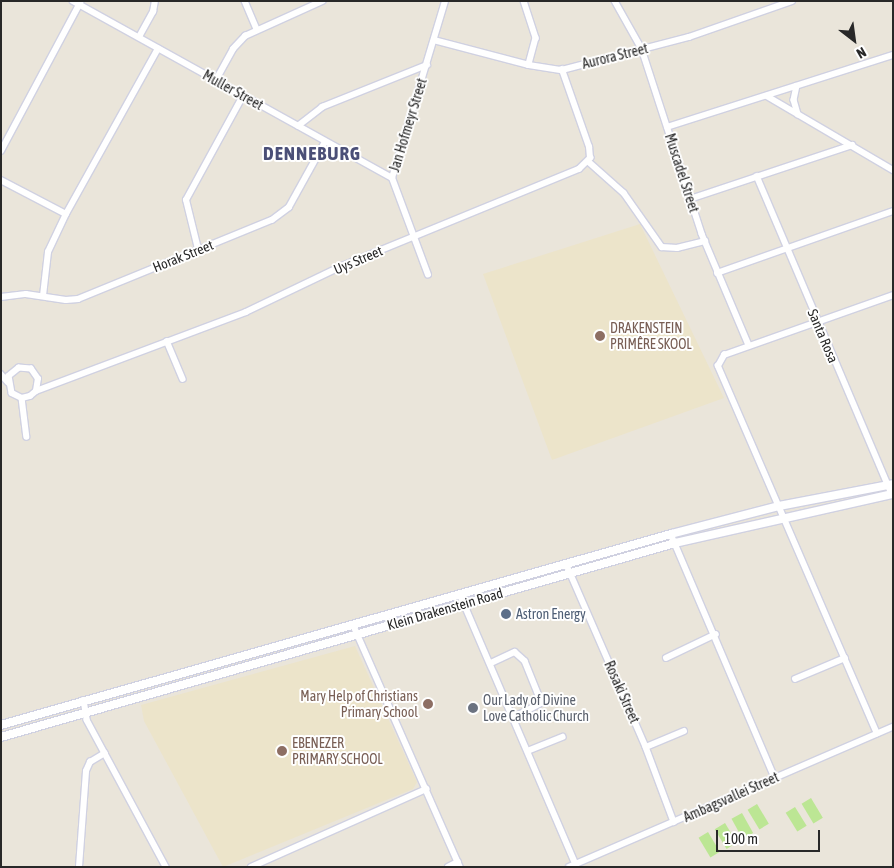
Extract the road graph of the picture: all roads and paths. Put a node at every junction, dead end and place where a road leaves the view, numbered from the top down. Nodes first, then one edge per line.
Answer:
1 (155, 1) edge
2 (245, 1) edge
3 (322, 1) edge
4 (445, 1) edge
5 (524, 1) edge
6 (615, 1) edge
7 (792, 1) edge
8 (78, 2) edge
9 (257, 30) junction
10 (139, 37) junction
11 (434, 40) junction
12 (158, 49) junction
13 (642, 49) junction
14 (893, 55) edge
15 (427, 65) junction
16 (529, 65) junction
17 (562, 70) junction
18 (216, 80) junction
19 (797, 86) junction
20 (243, 96) junction
21 (767, 96) junction
22 (798, 114) junction
23 (298, 126) junction
24 (667, 127) junction
25 (325, 142) junction
26 (852, 145) junction
27 (1, 151) edge
28 (588, 161) junction
29 (893, 170) edge
30 (757, 176) junction
31 (392, 178) junction
32 (1, 180) edge
33 (690, 199) junction
34 (893, 211) edge
35 (66, 214) junction
36 (413, 237) junction
37 (705, 241) junction
38 (787, 249) junction
39 (198, 250) junction
40 (717, 273) junction
41 (428, 274) dead end
42 (893, 295) edge
43 (44, 296) junction
44 (1, 297) edge
45 (817, 322) junction
46 (167, 341) junction
47 (749, 345) junction
48 (1, 374) edge
49 (183, 379) dead end
50 (8, 382) junction
51 (36, 391) junction
52 (22, 398) junction
53 (27, 437) dead end
54 (891, 484) edge
55 (892, 494) edge
56 (779, 506) junction
57 (784, 516) junction
58 (671, 534) junction
59 (675, 544) junction
60 (566, 563) junction
61 (570, 574) junction
62 (460, 594) junction
63 (464, 604) junction
64 (353, 624) junction
65 (716, 634) junction
66 (358, 635) junction
67 (666, 658) dead end
68 (844, 658) junction
69 (491, 663) junction
70 (795, 679) dead end
71 (84, 700) junction
72 (85, 712) junction
73 (516, 718) junction
74 (1, 725) edge
75 (893, 727) edge
76 (684, 731) dead end
77 (877, 734) junction
78 (1, 737) edge
79 (562, 737) dead end
80 (646, 747) junction
81 (530, 750) junction
82 (105, 753) junction
83 (775, 778) junction
84 (426, 789) junction
85 (674, 822) junction
86 (576, 864) junction
87 (459, 865) edge
88 (79, 867) edge
89 (166, 867) edge
90 (251, 867) edge
91 (448, 867) edge
92 (569, 867) edge

1 - 10 street
2 - 9 street
3 - 9 street
4 - 11 street, Jan Hofmeyr Street
5 - 16 street
6 - 13 street, Muscadel Street
7 - 13 street, Aurora Street
8 - 10 street, Muller Street
8 - 27 street
9 - 18 street
10 - 12 street, Muller Street
11 - 15 street, Jan Hofmeyr Street
11 - 16 street, Aurora Street
12 - 18 street, Muller Street
12 - 35 street
13 - 17 street, Aurora Street
13 - 24 street, Muscadel Street
14 - 19 street
15 - 23 street
15 - 31 street, Jan Hofmeyr Street
16 - 17 street, Aurora Street
17 - 28 street
18 - 20 street, Muller Street
19 - 21 street
19 - 22 street
20 - 23 street, Muller Street
20 - 39 street
21 - 22 street
21 - 24 street
22 - 26 street
23 - 25 street, Muller Street
24 - 33 street, Muscadel Street
25 - 31 street, Muller Street
25 - 39 street, Horak Street
26 - 29 street
26 - 30 street
28 - 36 street, Uys Street
28 - 37 street
30 - 33 street
30 - 38 street, Santa Rosa
31 - 36 street, Jan Hofmeyr Street
32 - 35 street
33 - 37 street, Muscadel Street
34 - 38 street
35 - 43 street
36 - 41 street, Jan Hofmeyr Street
36 - 46 street, Uys Street
37 - 40 street, Muscadel Street
38 - 40 street
38 - 45 street, Santa Rosa
39 - 43 street, Horak Street
40 - 47 street, Muscadel Street
42 - 45 street
43 - 44 street, Horak Street
45 - 47 street
45 - 54 street, Santa Rosa
46 - 49 street
46 - 51 street, Uys Street
47 - 56 street
48 - 50 street
50 - 51 street
50 - 52 street
51 - 52 street
52 - 53 street
54 - 55 street, Santa Rosa
54 - 56 main road, Klein Drakenstein Road
55 - 57 main road, Klein Drakenstein Road
56 - 57 street
56 - 58 main road, Klein Drakenstein Road
57 - 59 main road, Klein Drakenstein Road
57 - 68 street
58 - 59 street
58 - 60 main road, Klein Drakenstein Road
59 - 61 main road, Klein Drakenstein Road
59 - 65 street
60 - 61 street, Rosaki Street
60 - 62 main road, Klein Drakenstein Road
61 - 63 main road, Klein Drakenstein Road
61 - 80 street, Rosaki Street
62 - 63 street
62 - 64 main road, Klein Drakenstein Road
63 - 66 main road, Klein Drakenstein Road
63 - 69 street
64 - 66 street
64 - 71 main road, Klein Drakenstein Road
65 - 67 street
65 - 83 street
66 - 72 main road, Klein Drakenstein Road
66 - 84 street
68 - 70 street
68 - 77 street
69 - 73 street
69 - 73 street
71 - 72 street
71 - 74 main road, Klein Drakenstein Road
72 - 78 main road, Klein Drakenstein Road
72 - 82 street
73 - 81 street
75 - 77 street, Ambagsvallei Street
76 - 80 street
77 - 83 street, Ambagsvallei Street
79 - 81 street
80 - 85 street, Rosaki Street
81 - 86 street
82 - 88 street
82 - 89 street
83 - 85 street, Ambagsvallei Street
84 - 87 street
84 - 90 street
85 - 86 street, Ambagsvallei Street
86 - 92 street, Ambagsvallei Street
87 - 91 street

